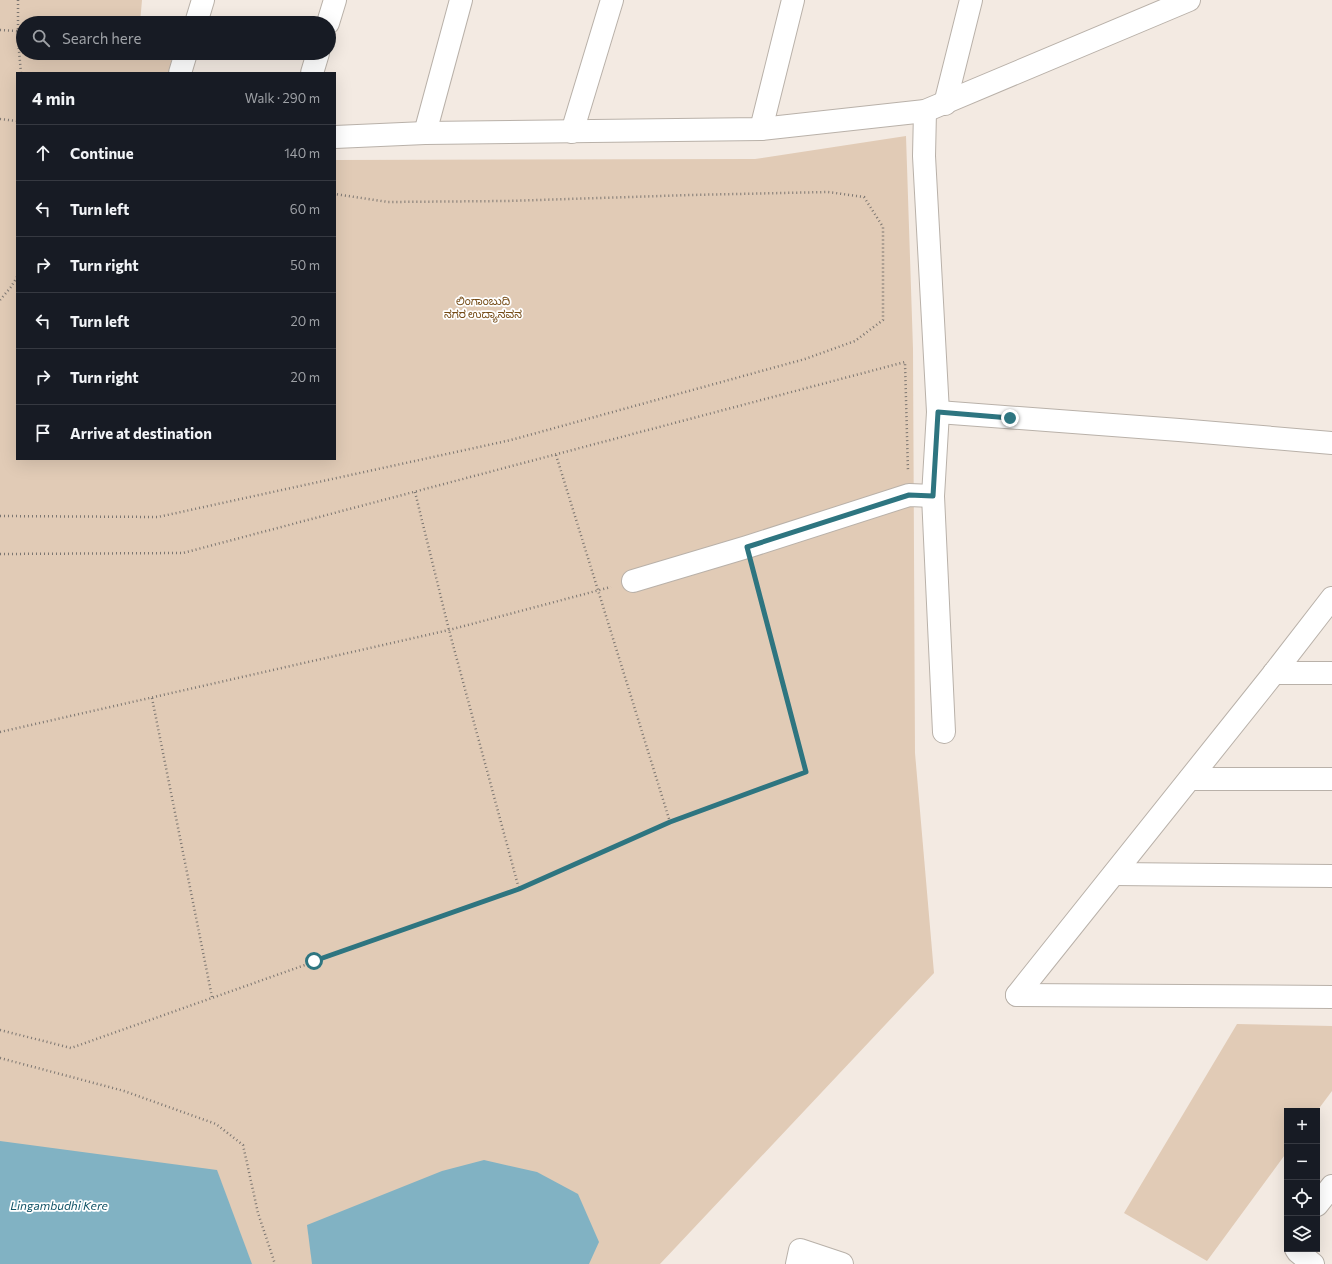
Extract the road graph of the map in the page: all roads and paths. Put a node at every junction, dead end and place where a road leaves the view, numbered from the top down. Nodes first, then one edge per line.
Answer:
1 (18, 0) edge
2 (203, 0) edge
3 (335, 0) edge
4 (461, 0) edge
5 (612, 0) edge
6 (793, 0) edge
7 (971, 0) edge
8 (1189, 0) edge
9 (1154, 8) edge
10 (18, 16) edge
11 (198, 16) edge
12 (330, 16) edge
13 (0, 30) edge
14 (16, 31) edge
15 (20, 60) edge
16 (184, 60) edge
17 (316, 60) edge
18 (21, 72) edge
19 (180, 72) edge
20 (312, 72) edge
21 (935, 108) junction
22 (0, 119) edge
23 (16, 121) edge
24 (761, 129) junction
25 (572, 132) junction
26 (425, 133) junction
27 (336, 137) edge
28 (336, 194) edge
29 (16, 279) edge
30 (0, 300) edge
31 (938, 412) junction
32 (1332, 443) edge
33 (556, 455) junction
34 (415, 492) junction
35 (909, 495) junction
36 (933, 496) junction
37 (0, 516) edge
38 (747, 547) junction
39 (0, 554) edge
40 (633, 581) joint
41 (597, 591) junction
42 (1332, 598) edge
43 (449, 630) junction
44 (1274, 673) junction
45 (1332, 673) edge
46 (152, 698) junction
47 (0, 732) edge
48 (944, 732) dead end
49 (1190, 779) junction
50 (1332, 779) edge
51 (670, 822) junction
52 (1114, 874) junction
53 (1332, 876) edge
54 (519, 889) junction
55 (212, 997) junction
56 (1332, 997) edge
57 (0, 1030) edge
58 (0, 1058) edge
59 (1332, 1186) edge
60 (1320, 1201) edge
61 (1298, 1252) edge
62 (275, 1264) edge
63 (797, 1264) edge
64 (842, 1264) edge
65 (1313, 1264) edge

1 - 10 path
2 - 11 street
3 - 12 street
4 - 26 street
5 - 25 street
6 - 24 street
7 - 21 street
8 - 9 street
9 - 21 street
13 - 14 path
15 - 18 path
16 - 19 street
17 - 20 street
21 - 24 street
21 - 31 street
22 - 23 path
24 - 25 street
25 - 26 street
26 - 27 street
28 - 37 path
29 - 30 path
31 - 32 street
31 - 36 street
33 - 34 path
33 - 35 path
33 - 41 path
34 - 39 path
34 - 43 path
35 - 36 street
35 - 38 street
36 - 48 street
38 - 40 street
38 - 51 path
40 - 41 path
41 - 43 path
41 - 51 path
42 - 44 street
43 - 46 path
43 - 54 path
44 - 45 street
44 - 49 street
46 - 47 path
46 - 55 path
49 - 50 street
49 - 52 street
51 - 54 path
52 - 53 street
52 - 56 street
54 - 55 path
55 - 57 path
58 - 62 path
59 - 60 street
61 - 65 street
63 - 64 street

